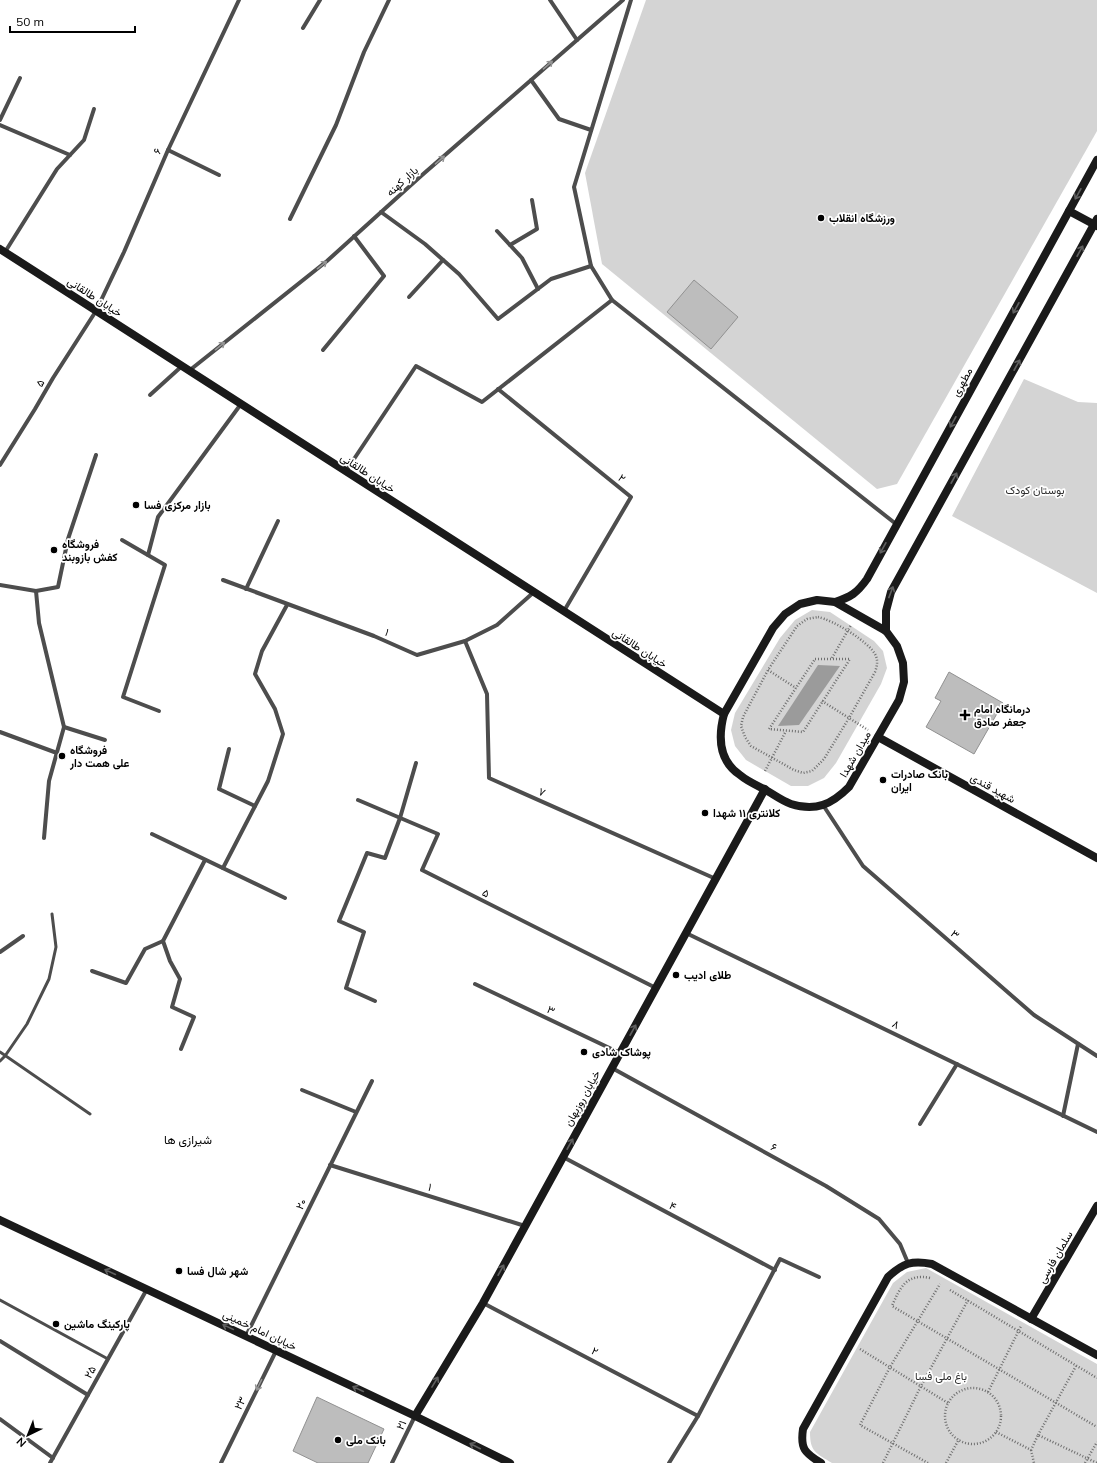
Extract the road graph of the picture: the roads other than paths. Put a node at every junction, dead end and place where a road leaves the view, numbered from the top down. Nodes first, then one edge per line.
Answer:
1 (239, 0) edge
2 (320, 0) edge
3 (389, 0) edge
4 (550, 0) edge
5 (623, 0) edge
6 (631, 0) edge
7 (303, 28) dead end
8 (577, 40) junction
9 (20, 78) dead end
10 (531, 80) junction
11 (94, 109) dead end
12 (0, 120) edge
13 (0, 125) edge
14 (591, 130) junction
15 (168, 150) junction
16 (70, 155) junction
17 (1097, 160) edge
18 (219, 176) dead end
19 (532, 200) dead end
20 (1069, 211) junction
21 (381, 212) junction
22 (290, 219) dead end
23 (1096, 224) edge
24 (497, 231) dead end
25 (354, 236) junction
26 (510, 245) junction
27 (2, 251) edge
28 (443, 260) junction
29 (591, 266) junction
30 (538, 288) junction
31 (409, 297) dead end
32 (612, 300) junction
33 (96, 311) junction
34 (323, 350) dead end
35 (182, 366) junction
36 (190, 371) junction
37 (498, 389) junction
38 (150, 395) dead end
39 (241, 404) junction
40 (96, 455) dead end
41 (0, 465) edge
42 (346, 472) junction
43 (278, 522) dead end
44 (896, 524) junction
45 (122, 540) dead end
46 (148, 555) junction
47 (223, 580) dead end
48 (0, 585) edge
49 (246, 589) junction
50 (36, 590) junction
51 (534, 592) junction
52 (835, 602) junction
53 (287, 604) junction
54 (564, 612) junction
55 (886, 631) junction
56 (465, 641) junction
57 (159, 711) dead end
58 (724, 714) junction
59 (64, 727) junction
60 (0, 732) edge
61 (878, 737) junction
62 (105, 740) dead end
63 (229, 750) dead end
64 (57, 753) junction
65 (416, 763) dead end
66 (765, 790) junction
67 (358, 800) dead end
68 (823, 805) junction
69 (255, 806) junction
70 (400, 818) junction
71 (152, 834) dead end
72 (44, 838) dead end
73 (1097, 858) edge
74 (205, 860) junction
75 (223, 868) junction
76 (716, 879) junction
77 (285, 898) dead end
78 (52, 914) dead end
79 (686, 933) junction
80 (23, 936) dead end
81 (163, 941) junction
82 (0, 952) edge
83 (92, 971) dead end
84 (475, 984) dead end
85 (656, 988) junction
86 (375, 1001) dead end
87 (1078, 1044) junction
88 (181, 1048) dead end
89 (0, 1052) edge
90 (620, 1053) junction
91 (6, 1056) junction
92 (1097, 1056) edge
93 (0, 1061) edge
94 (957, 1064) junction
95 (612, 1068) junction
96 (372, 1080) dead end
97 (302, 1090) dead end
98 (356, 1112) junction
99 (90, 1114) dead end
100 (1063, 1116) junction
101 (920, 1124) dead end
102 (1097, 1132) edge
103 (563, 1157) junction
104 (330, 1165) junction
105 (1097, 1206) edge
106 (0, 1220) edge
107 (525, 1226) junction
108 (908, 1263) junction
109 (775, 1270) junction
110 (819, 1277) dead end
111 (147, 1289) junction
112 (0, 1300) edge
113 (483, 1303) junction
114 (1029, 1317) junction
115 (246, 1336) junction
116 (0, 1341) edge
117 (276, 1350) junction
118 (1097, 1355) edge
119 (108, 1358) junction
120 (88, 1395) junction
121 (415, 1416) junction
122 (698, 1416) junction
123 (0, 1419) edge
124 (53, 1458) junction
125 (50, 1463) edge
126 (221, 1463) edge
127 (392, 1463) edge
128 (510, 1463) edge
129 (669, 1463) edge
130 (821, 1463) edge

1 - 15 street, ۶
2 - 7 street
3 - 22 street
4 - 8 street
5 - 8 street, بازار کهنه
6 - 14 street
10 -> 8 street, بازار کهنه
9 - 12 street
10 - 14 street
21 -> 10 street, بازار کهنه
11 - 16 street
13 - 16 street
14 - 29 street
15 - 18 street
15 - 33 street, ۶
16 - 27 street
17 -> 20 street, مطهری
19 - 26 street
20 - 23 street
20 -> 44 street, مطهری
21 - 25 street, بازار کهنه
21 - 28 street
55 -> 23 street
24 - 26 street
25 - 34 street
36 -> 25 street, بازار کهنه
26 - 30 street
27 - 33 street, خیابان طالقانی
28 - 30 street
28 - 31 street
29 - 30 street
29 - 32 street
32 - 37 street
32 - 44 street
33 - 35 street, خیابان طالقانی
33 - 41 street, ۵
35 - 36 street, خیابان طالقانی
35 - 38 street
36 - 39 street, خیابان طالقانی
37 - 42 street
37 - 54 street, ۲
39 - 42 street, خیابان طالقانی
39 - 46 street
40 - 50 street
42 - 51 street, خیابان طالقانی
43 - 49 street
44 -> 52 street, مطهری
45 - 46 street
46 - 57 street
47 - 49 street, ۱
48 - 50 street
49 - 53 street, ۱
50 - 59 street
51 - 54 street, خیابان طالقانی
51 - 56 street, ۱
52 - 55 street, میدان شهدا
52 - 58 street, میدان شهدا
53 - 56 street, ۱
53 - 69 street
54 - 58 street, خیابان طالقانی
55 - 61 street, میدان شهدا
56 - 76 street, ۷
58 - 66 street, میدان شهدا
59 - 62 street
59 - 64 street
60 - 64 street
61 - 68 street, میدان شهدا
61 - 73 street, شهید قندی
63 - 69 street
64 - 72 street
65 - 70 street
66 - 68 street, میدان شهدا
66 - 76 street, خیابان روزبهان
67 - 70 street, ۵
68 - 87 street, ۳
69 - 75 street
70 - 85 street, ۵
70 - 86 street
71 - 74 street
74 - 75 street
74 - 81 street
75 - 77 street
76 - 79 street, خیابان روزبهان
78 - 91 lane
79 - 85 street, خیابان روزبهان
79 - 94 street, ۸
80 - 82 street
81 - 83 street
81 - 88 street
84 - 90 street, ۳
90 -> 85 street, خیابان روزبهان
87 - 92 street, ۳
87 - 100 street
89 - 91 lane
90 - 95 street, خیابان روزبهان
91 - 93 lane
91 - 99 lane
94 - 100 street, ۸
94 - 101 street
103 -> 95 street, خیابان روزبهان
95 - 108 street, ۶
96 - 98 street, ۲۰
97 - 98 street
98 - 104 street, ۲۰
100 - 102 street, ۸
103 - 107 street, خیابان روزبهان
103 - 109 street, ۴
104 - 107 street, ۱
104 - 115 street, ۲۰
105 - 114 street, سلمان فارسی
111 -> 106 street, خیابان امام خمینی
113 -> 107 street, خیابان روزبهان
108 - 114 street
108 - 130 street
109 - 110 street
109 - 122 street
115 -> 111 street, خیابان امام خمینی
111 - 119 street, ۲۵
112 - 119 lane
121 -> 113 street, خیابان روزبهان
113 - 122 street, ۲
114 - 118 street
115 - 117 street, خیابان امام خمینی
116 - 120 street
121 -> 117 street, خیابان امام خمینی
117 -> 126 street, ۲۳
119 - 120 street, ۲۵
120 - 124 street, ۲۵
121 - 127 street, ۲۱
128 -> 121 street, خیابان امام خمینی
122 - 129 street
123 - 124 street
124 - 125 street, ۲۵

